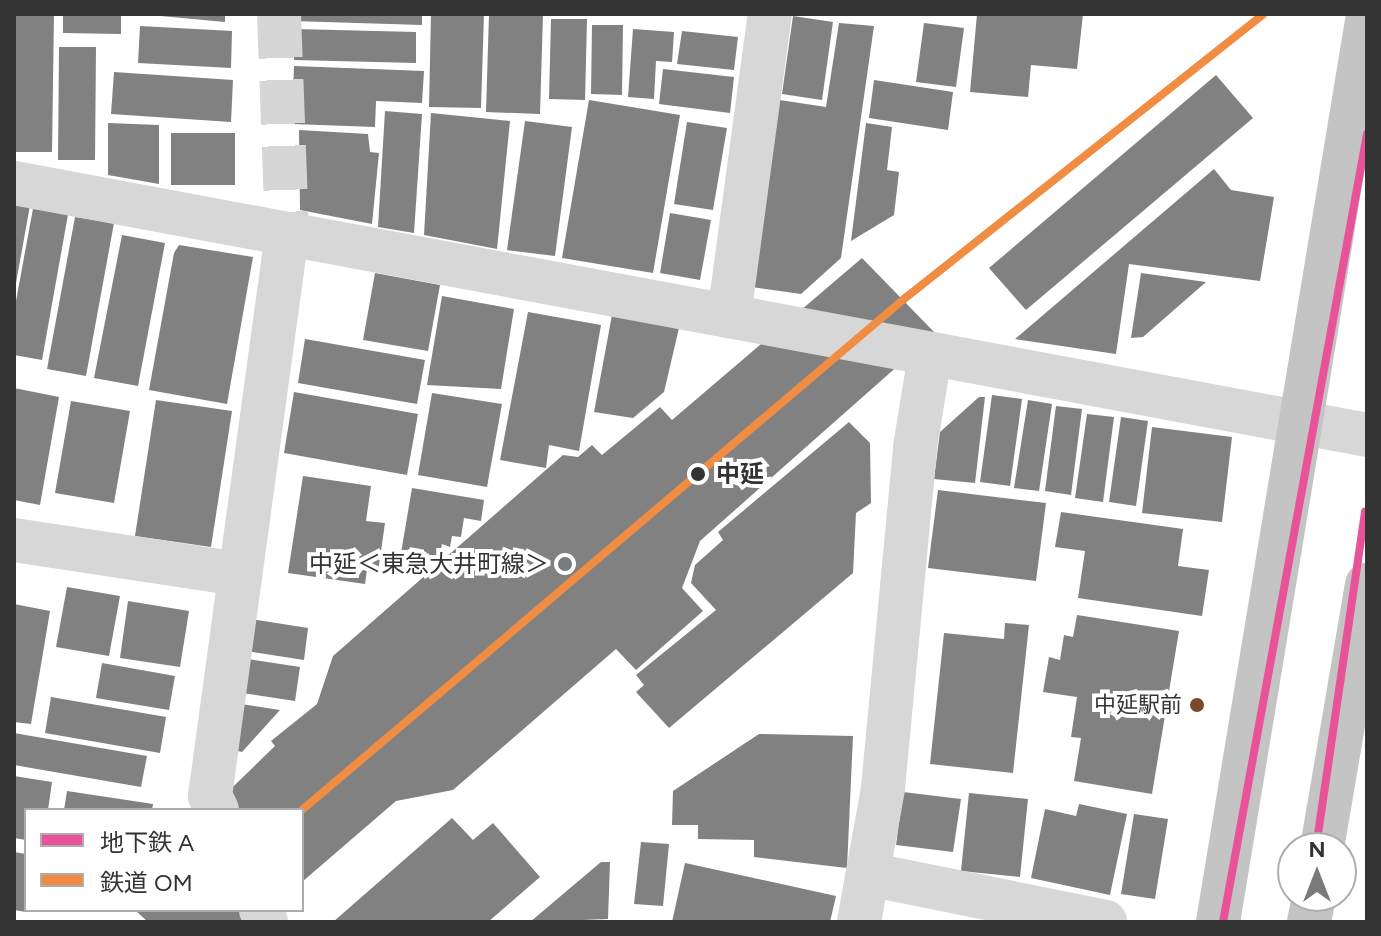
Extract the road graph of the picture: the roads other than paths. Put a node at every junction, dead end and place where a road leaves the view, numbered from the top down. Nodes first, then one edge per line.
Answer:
1 (770, 14) edge
2 (1367, 21) edge
3 (14, 183) edge
4 (287, 234) junction
5 (729, 316) junction
6 (930, 355) junction
7 (1300, 421) junction
8 (1367, 435) edge
9 (14, 540) edge
10 (238, 574) junction
11 (1367, 585) edge
12 (216, 808) edge
13 (1325, 832) edge
14 (868, 874) junction
15 (859, 922) edge
16 (1105, 922) edge
17 (1218, 922) edge

1 - 5 street
2 - 7 highway
3 - 4 street
4 - 5 street
4 - 10 street
5 - 6 street
6 - 7 street
6 - 14 street
7 - 8 street
7 - 17 highway
9 - 10 street
10 - 12 street
11 - 13 highway
14 - 15 street
14 - 16 street

